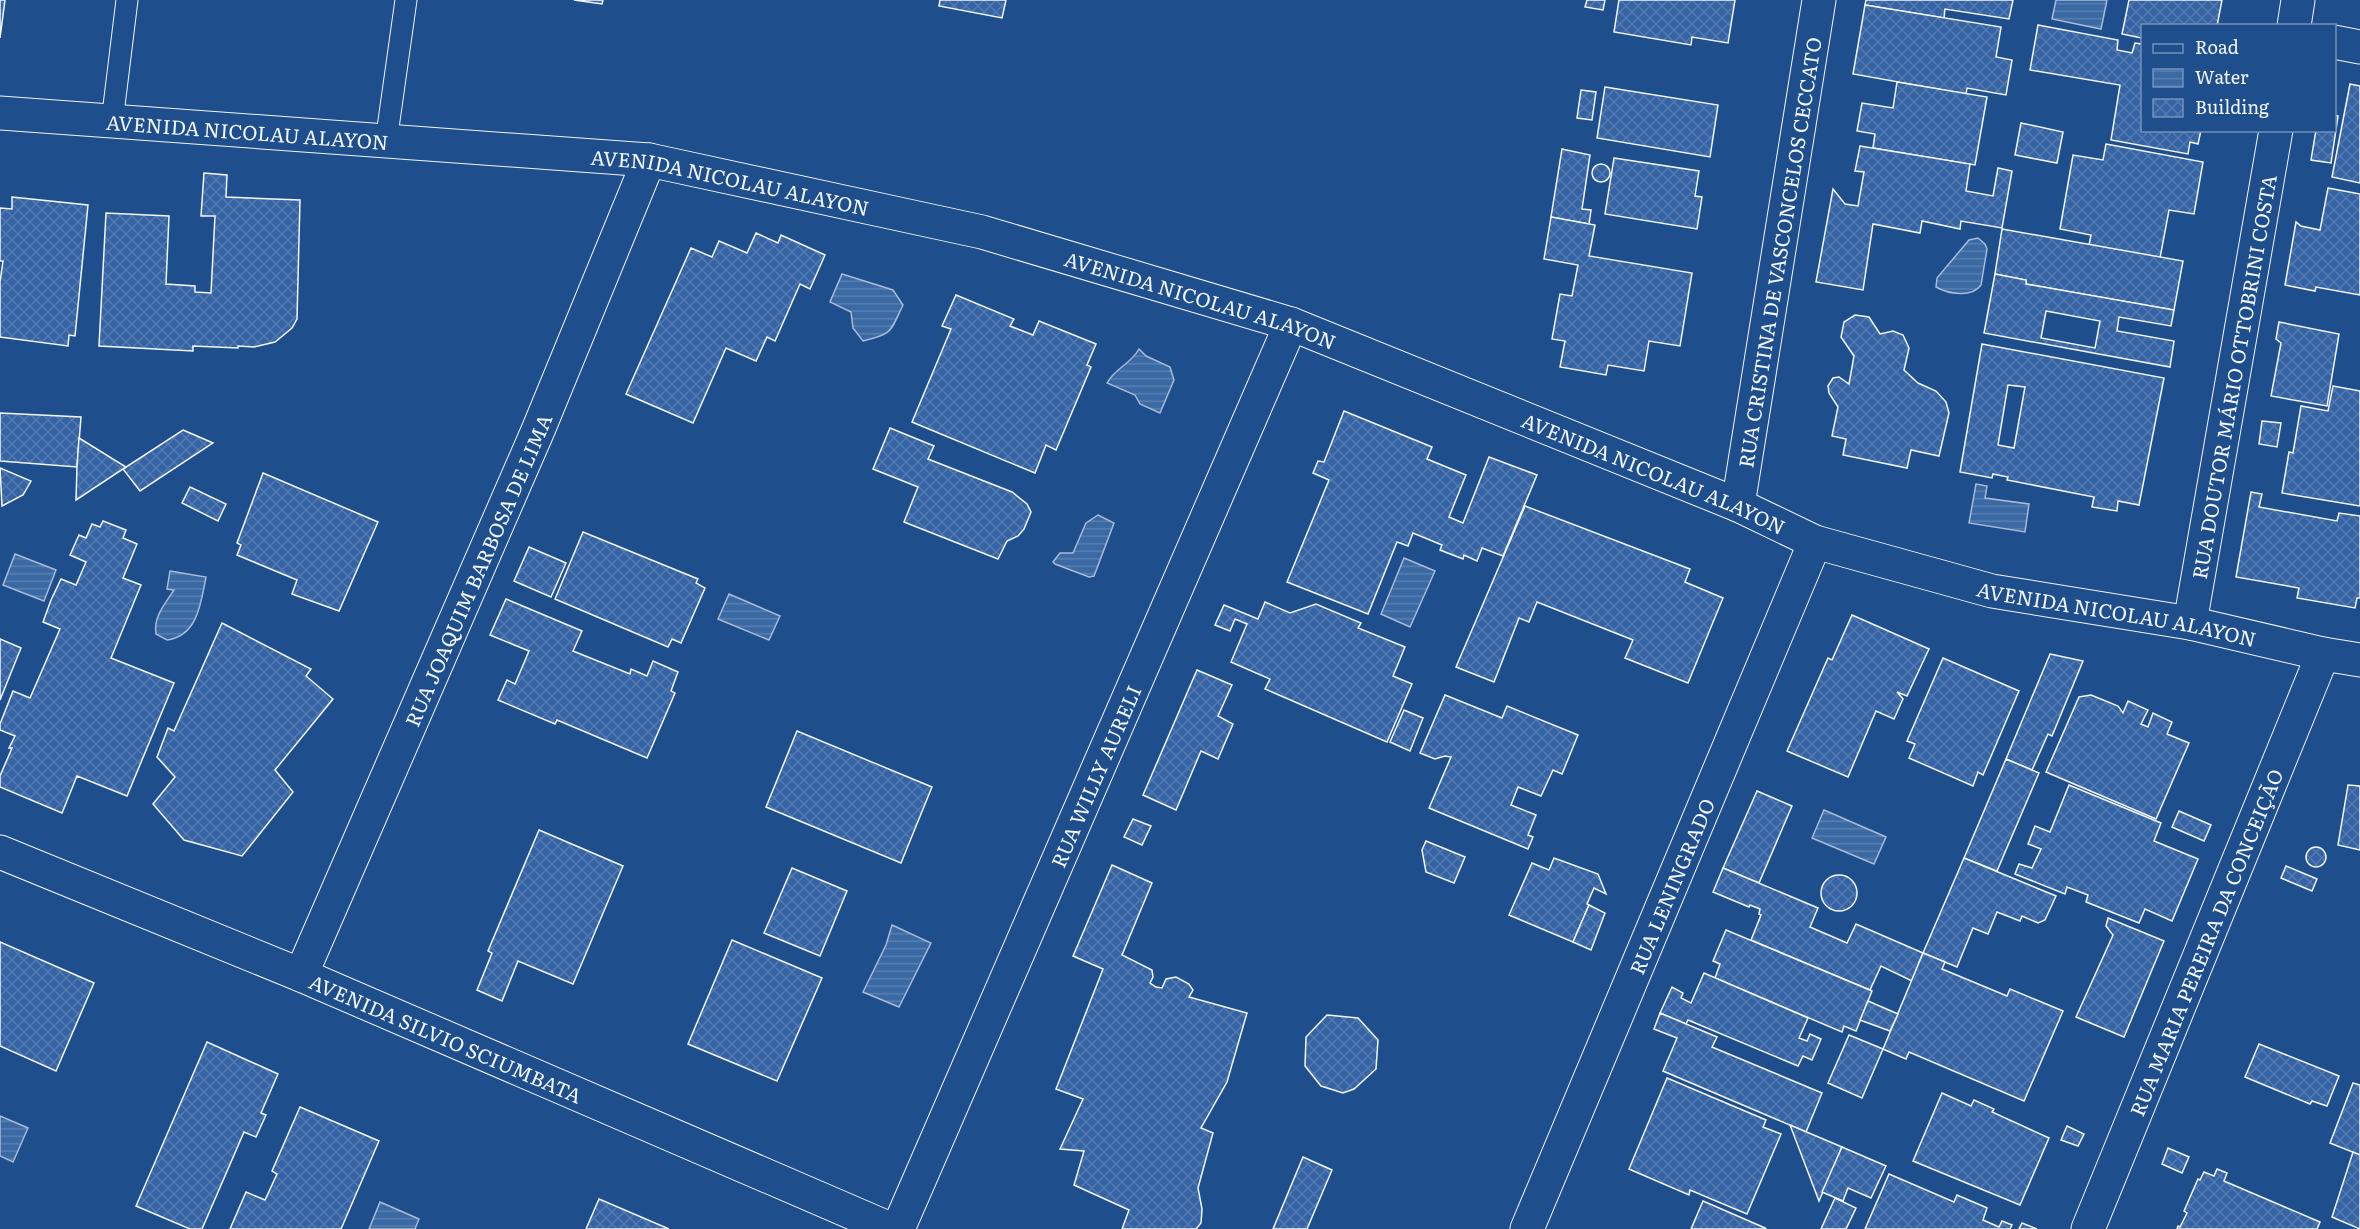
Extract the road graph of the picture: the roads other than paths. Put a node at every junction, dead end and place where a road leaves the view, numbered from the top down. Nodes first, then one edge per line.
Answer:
1 (128, 0) edge
2 (406, 0) edge
3 (1819, 0) edge
4 (2298, 0) edge
5 (2294, 24) edge
6 (2336, 42) edge
7 (2360, 46) edge
8 (0, 113) edge
9 (112, 122) junction
10 (2276, 132) edge
11 (386, 142) junction
12 (649, 160) junction
13 (1291, 324) junction
14 (1738, 505) junction
15 (1815, 542) junction
16 (2190, 623) junction
17 (2323, 654) junction
18 (2360, 660) edge
19 (0, 852) edge
20 (302, 975) junction
21 (890, 1229) edge
22 (898, 1229) edge
23 (1527, 1229) edge
24 (2088, 1229) edge

1 - 9 lane
2 - 11 lane
3 - 14 street, RUA CRISTINA DE VASCONCELOS CECCATO
4 - 5 street
6 - 7 street
8 - 9 street, AVENIDA NICOLAU ALAYON
9 - 11 street, AVENIDA NICOLAU ALAYON
10 - 16 street, RUA DOUTOR MÁRIO OTTOBRINI COSTA
11 - 12 street, AVENIDA NICOLAU ALAYON
12 - 13 street, AVENIDA NICOLAU ALAYON
12 - 20 street, RUA JOAQUIM BARBOSA DE LIMA
13 - 14 street, AVENIDA NICOLAU ALAYON
13 - 22 street, RUA WILLY AURELI
14 - 15 street, AVENIDA NICOLAU ALAYON
15 - 16 street, AVENIDA NICOLAU ALAYON
15 - 23 street, RUA LENINGRADO
16 - 17 street, AVENIDA NICOLAU ALAYON
17 - 18 street, AVENIDA NICOLAU ALAYON
17 - 24 street, RUA MARIA PEREIRA DA CONCEIÇÃO
19 - 20 street, AVENIDA SILVIO SCIUMBATA
20 - 21 street, AVENIDA SILVIO SCIUMBATA

